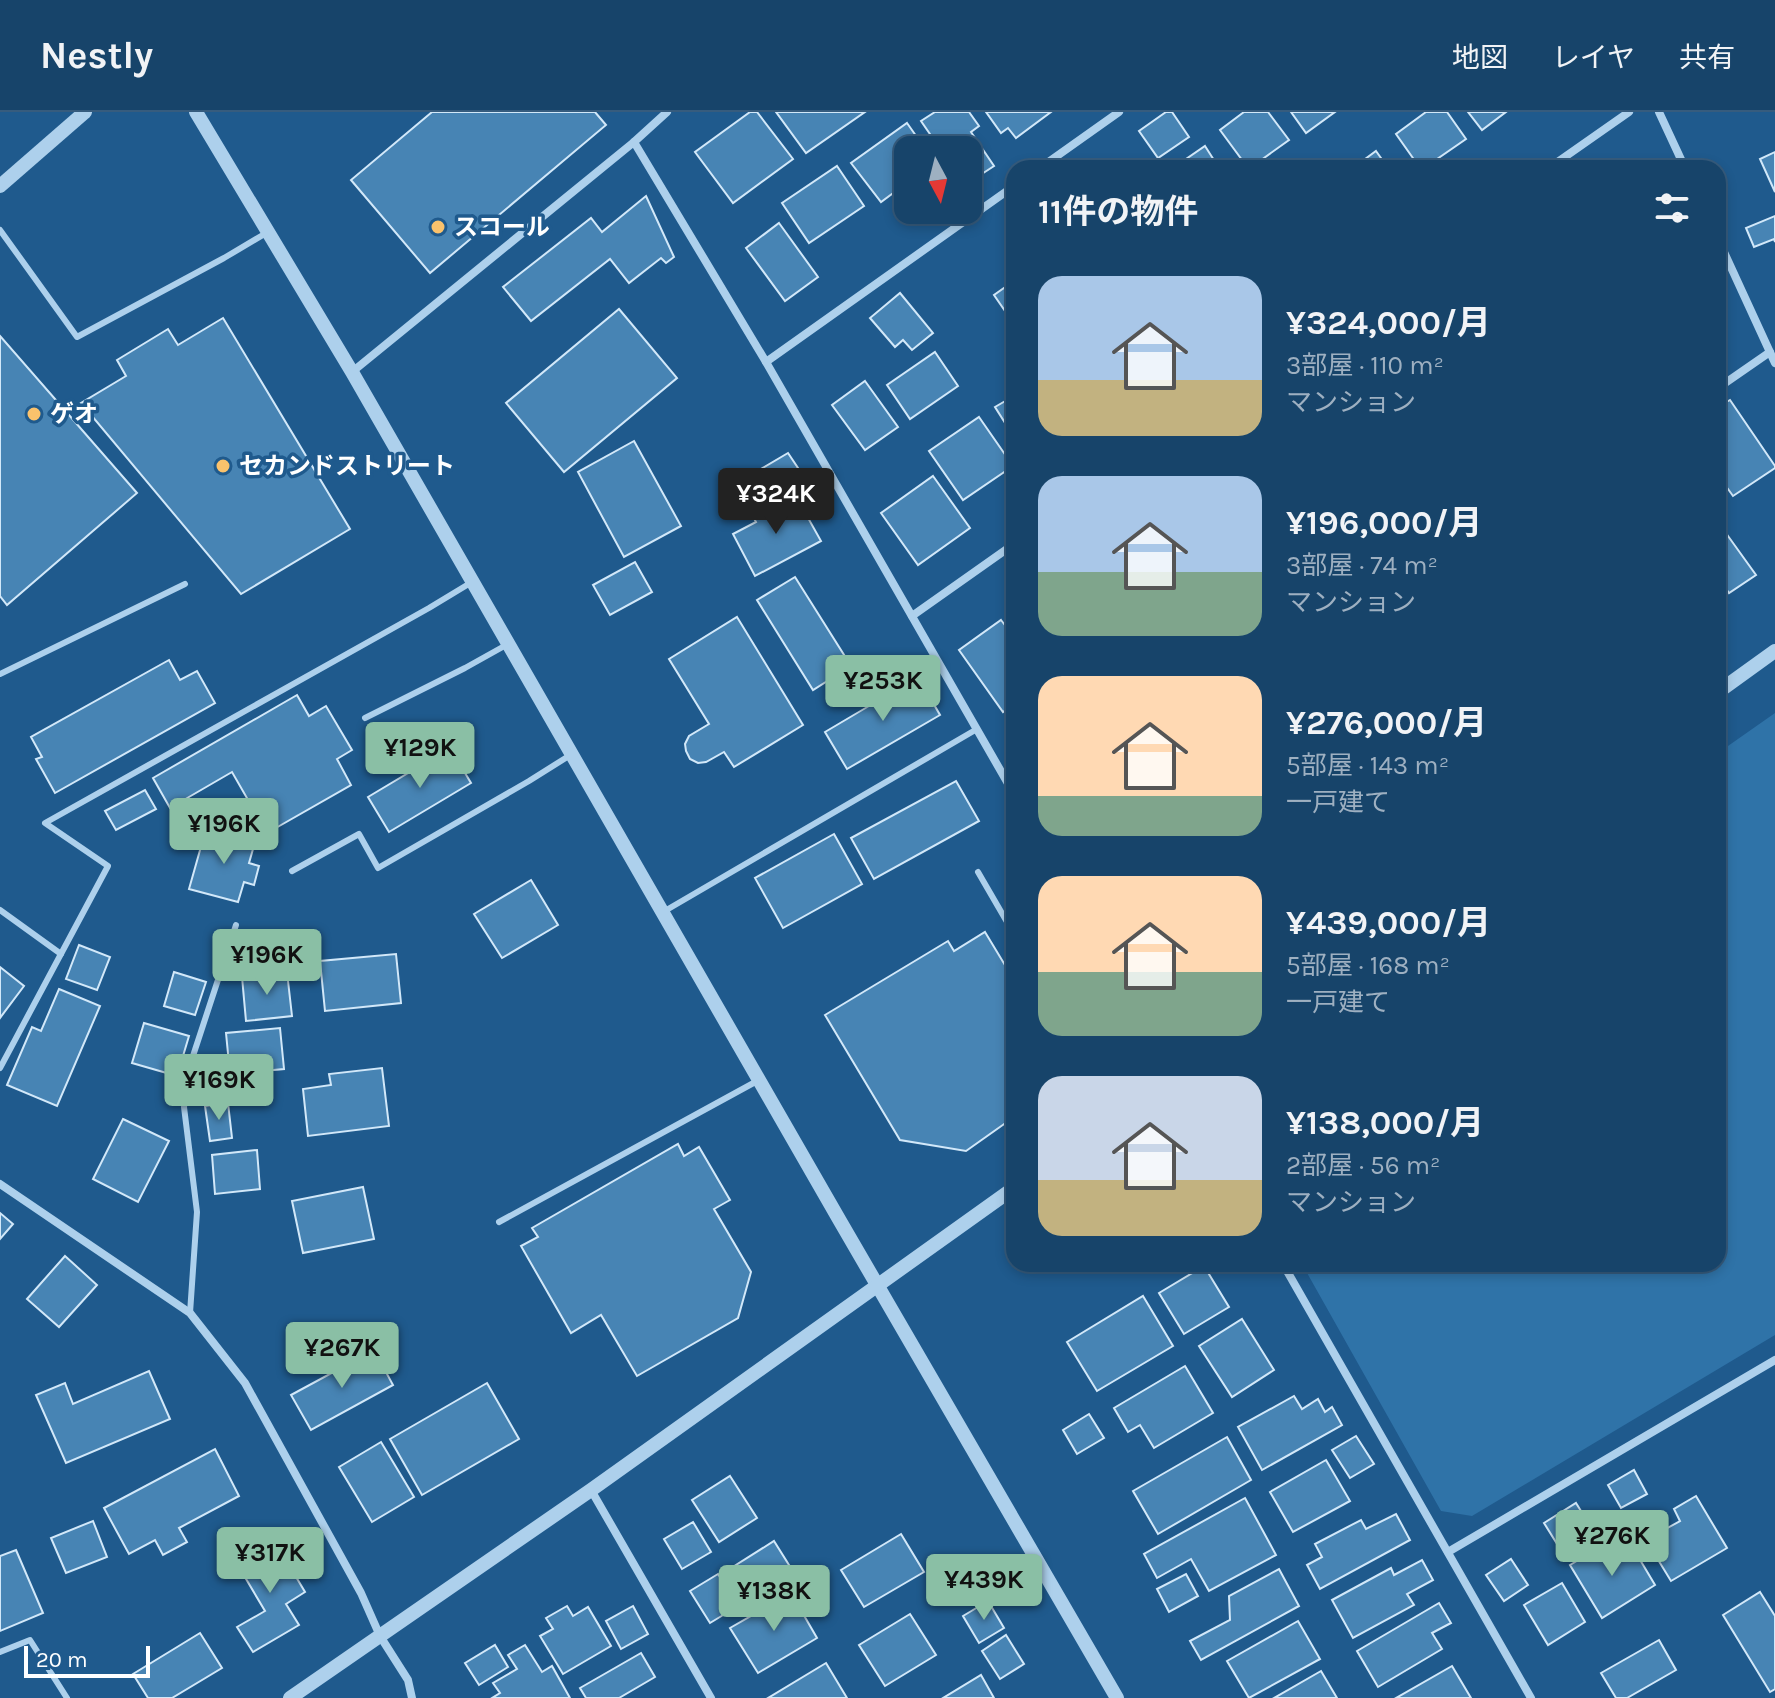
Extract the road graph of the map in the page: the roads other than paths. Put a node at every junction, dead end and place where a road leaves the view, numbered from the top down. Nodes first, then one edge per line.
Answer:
1 (85, 112) edge
2 (196, 112) edge
3 (667, 112) edge
4 (1119, 112) edge
5 (1629, 112) edge
6 (1659, 112) edge
7 (634, 142) junction
8 (1051, 160) edge
9 (1560, 160) edge
10 (1681, 160) edge
11 (0, 186) edge
12 (1006, 192) edge
13 (0, 230) edge
14 (268, 232) junction
15 (1726, 256) edge
16 (1770, 352) junction
17 (766, 362) junction
18 (1775, 363) edge
19 (352, 372) junction
20 (1726, 382) edge
21 (1006, 550) edge
22 (472, 581) junction
23 (185, 584) dead end
24 (912, 616) junction
25 (508, 644) junction
26 (1775, 651) edge
27 (0, 674) edge
28 (1726, 686) edge
29 (365, 718) dead end
30 (977, 729) junction
31 (573, 754) junction
32 (1006, 780) edge
33 (292, 871) dead end
34 (978, 872) dead end
35 (0, 910) edge
36 (663, 912) junction
37 (1006, 920) edge
38 (236, 925) dead end
39 (61, 954) junction
40 (0, 1068) edge
41 (759, 1080) junction
42 (0, 1184) edge
43 (1006, 1194) edge
44 (499, 1222) dead end
45 (1288, 1272) edge
46 (877, 1285) junction
47 (190, 1313) junction
48 (1775, 1360) edge
49 (591, 1490) junction
50 (1448, 1552) junction
51 (380, 1636) junction
52 (0, 1652) edge
53 (67, 1698) edge
54 (290, 1698) edge
55 (412, 1698) edge
56 (711, 1698) edge
57 (1117, 1698) edge
58 (1531, 1698) edge

1 - 11 street
2 - 14 street
3 - 7 street
4 - 8 street
5 - 9 street
6 - 10 street
7 - 17 street
7 - 19 street
12 - 17 street
13 - 14 lane
14 - 19 street
15 - 16 street
16 - 18 street
16 - 20 street
17 - 24 street
19 - 22 street
21 - 24 street
22 - 25 street
22 - 39 lane
23 - 27 lane
24 - 30 street
25 - 29 lane
25 - 31 street
26 - 28 street
30 - 32 street
30 - 36 lane
31 - 33 lane
31 - 36 street
34 - 37 lane
35 - 39 lane
36 - 41 street
38 - 47 lane
39 - 40 lane
41 - 44 lane
41 - 46 street
42 - 47 street
43 - 46 street
45 - 50 street
46 - 49 street
46 - 57 street
47 - 51 street
48 - 50 street
49 - 51 street
49 - 56 street
50 - 58 street
51 - 54 street
51 - 55 street
52 - 53 lane

